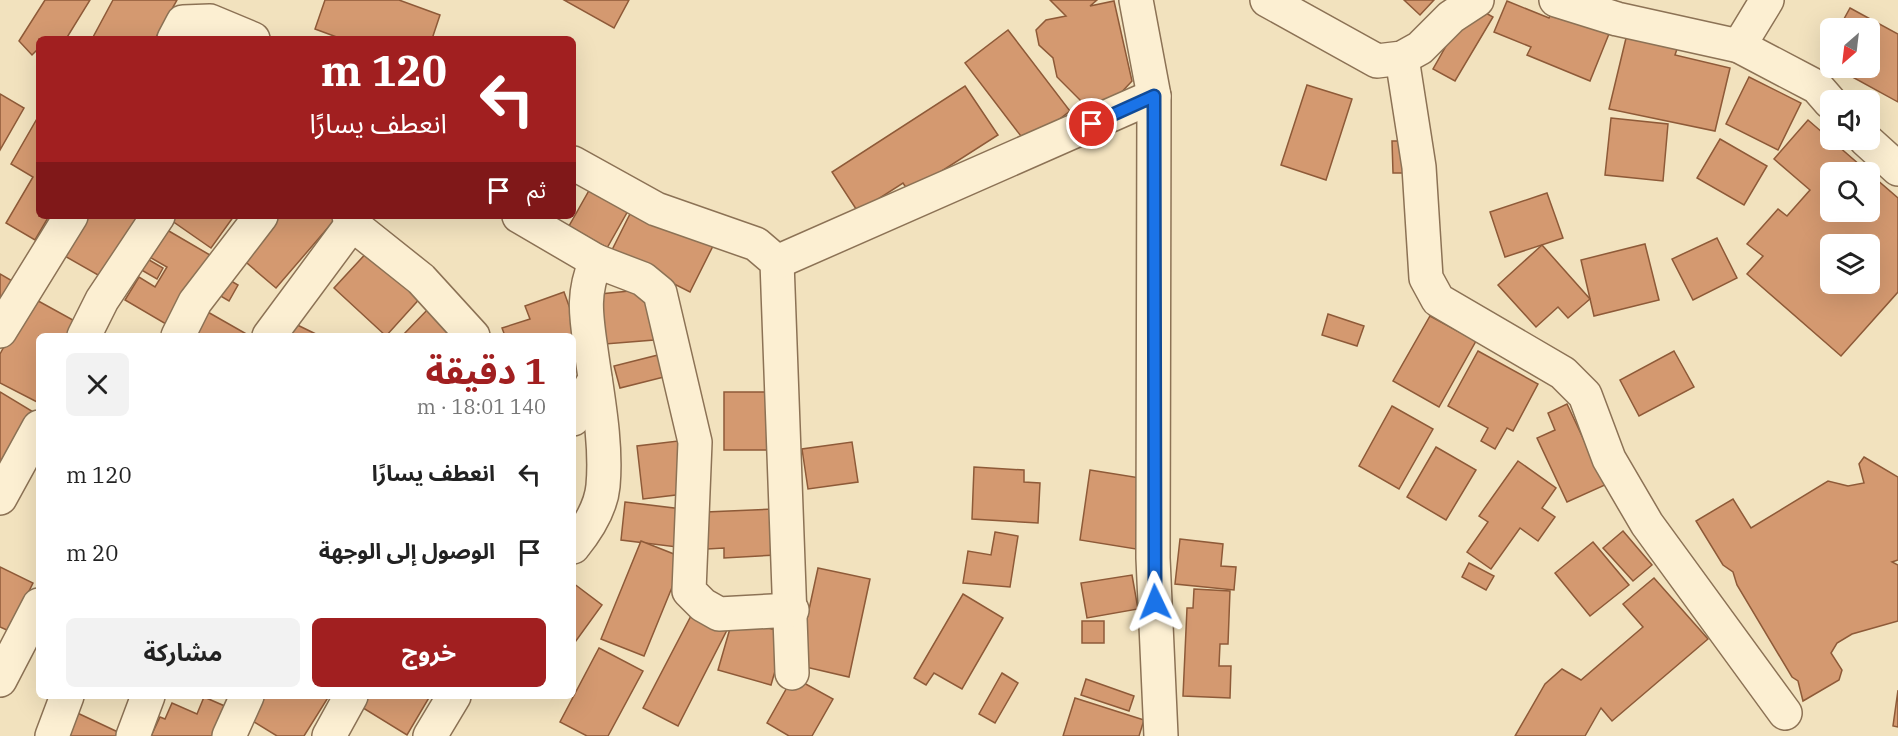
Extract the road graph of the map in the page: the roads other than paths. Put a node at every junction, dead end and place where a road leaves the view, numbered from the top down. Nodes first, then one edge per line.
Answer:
1 (1136, 0) edge
2 (1267, 0) edge
3 (1478, 0) edge
4 (1556, 0) edge
5 (1767, 0) edge
6 (176, 36) edge
7 (246, 36) edge
8 (1739, 46) junction
9 (1402, 58) junction
10 (1820, 90) edge
11 (1154, 96) junction
12 (1877, 150) edge
13 (576, 165) edge
14 (1898, 169) edge
15 (68, 219) edge
16 (156, 219) edge
17 (259, 219) edge
18 (524, 219) edge
19 (351, 220) edge
20 (596, 261) junction
21 (777, 262) junction
22 (0, 331) edge
23 (86, 333) edge
24 (180, 333) edge
25 (271, 333) edge
26 (470, 333) edge
27 (595, 380) junction
28 (576, 414) edge
29 (36, 433) edge
30 (0, 498) edge
31 (576, 543) edge
32 (792, 610) junction
33 (36, 611) edge
34 (792, 674) dead end
35 (0, 680) edge
36 (66, 699) edge
37 (246, 699) edge
38 (349, 699) edge
39 (451, 699) edge
40 (1785, 712) dead end
41 (52, 736) edge
42 (228, 736) edge
43 (329, 736) edge
44 (430, 736) edge
45 (1161, 736) edge

1 - 11 street
2 - 9 street
3 - 9 street
4 - 8 street
5 - 8 street
6 - 7 street
8 - 10 street
9 - 40 street
11 - 21 street
11 - 45 street
12 - 14 street
13 - 21 street
15 - 22 street
16 - 23 street
17 - 24 street
18 - 20 street
19 - 25 street
19 - 26 street
20 - 27 street
20 - 32 street
21 - 32 street
27 - 28 street
27 - 31 street
29 - 30 street
32 - 34 street
33 - 35 street
36 - 41 street
37 - 42 street
38 - 43 street
39 - 44 street

